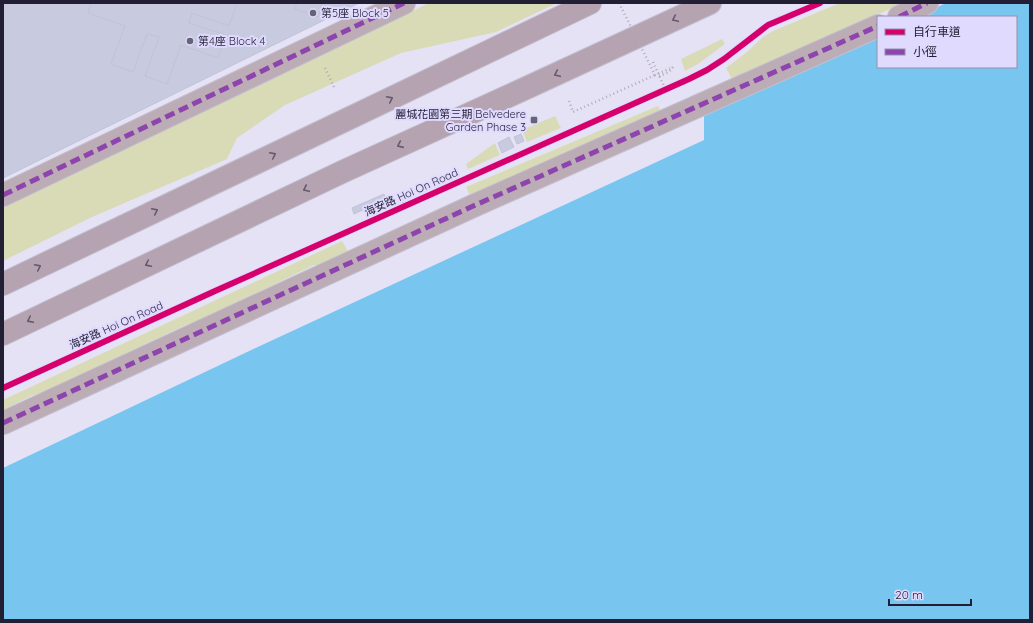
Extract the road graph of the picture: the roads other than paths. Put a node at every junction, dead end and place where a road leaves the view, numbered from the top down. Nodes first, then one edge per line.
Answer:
1 (404, 3) edge
2 (590, 3) edge
3 (710, 3) edge
4 (927, 3) edge
5 (901, 16) edge
6 (877, 26) edge
7 (3, 195) edge
8 (3, 284) edge
9 (3, 334) edge
10 (3, 423) edge

1 - 7 street
8 -> 2 main road
3 -> 9 main road
4 - 5 street
6 - 10 street

